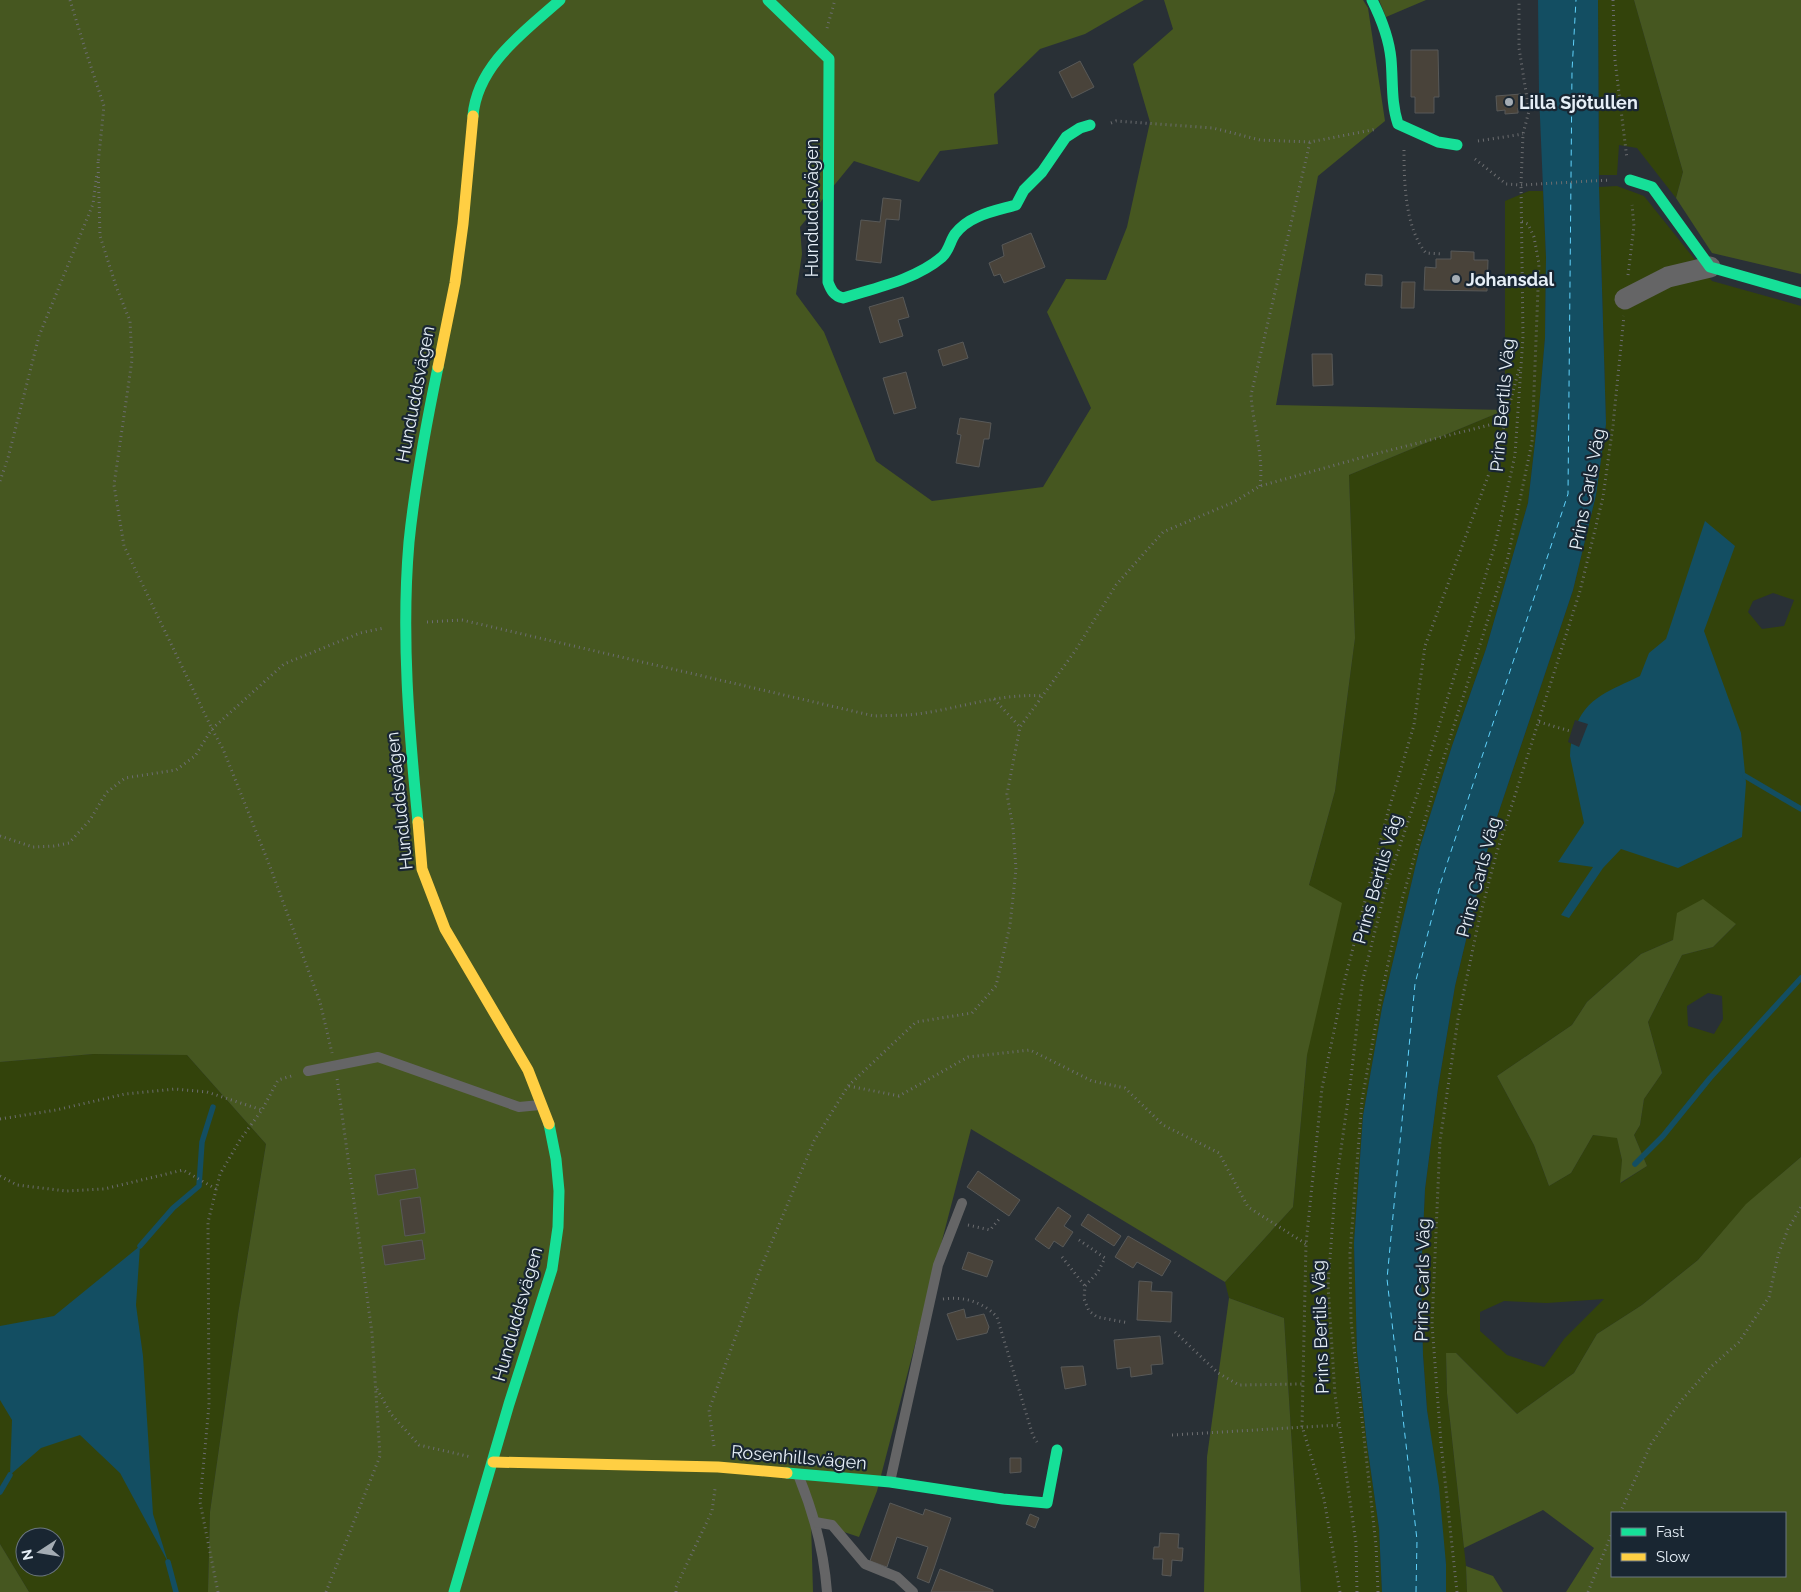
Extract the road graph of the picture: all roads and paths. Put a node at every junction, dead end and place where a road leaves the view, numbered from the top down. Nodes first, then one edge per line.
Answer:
1 (70, 0) edge
2 (560, 0) edge
3 (768, 0) edge
4 (1372, 0) edge
5 (1519, 0) edge
6 (1613, 0) edge
7 (1090, 125) joint
8 (1404, 127) junction
9 (1523, 134) junction
10 (1310, 142) junction
11 (1457, 145) junction
12 (98, 162) junction
13 (1613, 180) dead end
14 (1630, 180) junction
15 (1521, 185) junction
16 (1520, 221) junction
17 (1443, 254) dead end
18 (1710, 266) junction
19 (1801, 293) edge
20 (1625, 299) junction
21 (1520, 363) junction
22 (1505, 421) junction
23 (0, 481) edge
24 (1260, 486) junction
25 (406, 623) junction
26 (1044, 696) junction
27 (993, 698) junction
28 (1539, 722) junction
29 (1020, 727) junction
30 (212, 729) junction
31 (1570, 731) dead end
32 (0, 836) edge
33 (336, 1065) junction
34 (308, 1071) joint
35 (848, 1086) junction
36 (543, 1104) junction
37 (262, 1110) junction
38 (0, 1119) edge
39 (0, 1176) edge
40 (216, 1189) junction
41 (962, 1202) dead end
42 (1801, 1207) edge
43 (1000, 1218) dead end
44 (955, 1221) junction
45 (1079, 1240) dead end
46 (1306, 1244) junction
47 (1062, 1257) dead end
48 (1085, 1286) junction
49 (930, 1301) junction
50 (1129, 1323) dead end
51 (1175, 1332) dead end
52 (1302, 1384) junction
53 (376, 1387) junction
54 (1339, 1425) junction
55 (1302, 1426) junction
56 (1172, 1435) dead end
57 (1057, 1450) joint
58 (493, 1462) junction
59 (718, 1467) junction
60 (798, 1474) junction
61 (890, 1482) junction
62 (1620, 1512) edge
63 (815, 1522) junction
64 (1611, 1535) edge
65 (218, 1592) edge
66 (326, 1592) edge
67 (454, 1592) edge
68 (676, 1592) edge
69 (827, 1592) edge
70 (913, 1592) edge
71 (1340, 1592) edge
72 (1357, 1592) edge
73 (1378, 1592) edge
74 (1457, 1592) edge
75 (1588, 1592) edge

1 - 12 path
2 - 25 street, Hunduddsvägen
3 - 7 street, Hunduddsvägen
4 - 8 street
5 - 9 path, Prins Bertils Väg
6 - 14 path, Prins Carls Väg
7 - 10 path
8 - 10 path
8 - 11 street
8 - 17 path
9 - 11 path
9 - 15 path, Prins Bertils Väg
10 - 24 path
11 - 15 path
12 - 23 path
12 - 30 path
13 - 15 path
14 - 18 street
14 - 20 path, Prins Carls Väg
15 - 16 path, Prins Bertils Väg
16 - 21 path, Prins Bertils Väg
16 - 73 path
18 - 19 street
18 - 20 street
20 - 28 path, Prins Carls Väg
21 - 22 path
21 - 54 path, Prins Bertils Väg
22 - 24 path
22 - 46 path
24 - 26 path
25 - 27 path
25 - 30 path
25 - 36 street, Hunduddsvägen
26 - 27 path
26 - 29 path
27 - 29 path
28 - 31 path
28 - 74 path, Prins Carls Väg
29 - 35 path
30 - 32 path
30 - 33 path
33 - 34 lane
33 - 36 lane
33 - 53 path
34 - 37 path
35 - 46 path
35 - 59 path
36 - 58 street, Hunduddsvägen
37 - 38 path
37 - 40 path
39 - 40 path
40 - 65 path
41 - 44 lane
42 - 62 path
43 - 44 path
44 - 49 lane
45 - 48 path
46 - 52 path
47 - 48 path
48 - 50 path
49 - 57 path
49 - 61 lane
51 - 52 path
52 - 55 path
53 - 58 path
53 - 66 path
54 - 55 path
54 - 72 path, Prins Bertils Väg
55 - 56 path
55 - 71 path
57 - 61 street, Rosenhillsvägen
58 - 59 street, Rosenhillsvägen
58 - 67 street, Hunduddsvägen
59 - 60 street, Rosenhillsvägen
59 - 68 path
60 - 61 street, Rosenhillsvägen
60 - 63 lane
63 - 69 lane
63 - 70 lane
64 - 75 path

